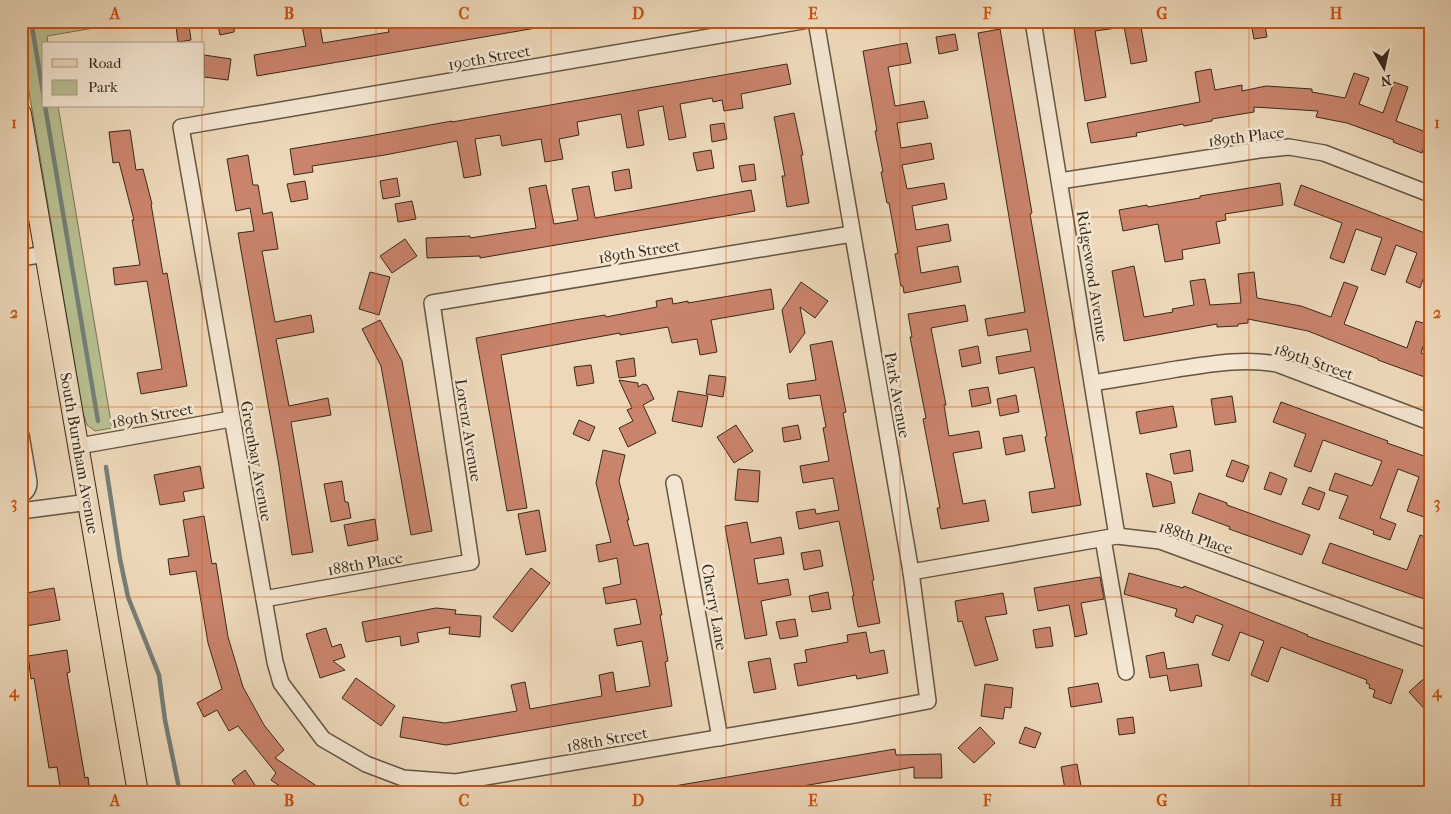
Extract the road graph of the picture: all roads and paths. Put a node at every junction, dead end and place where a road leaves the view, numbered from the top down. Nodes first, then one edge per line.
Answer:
1 (803, 21) edge
2 (816, 21) edge
3 (1033, 21) edge
4 (21, 114) edge
5 (180, 127) joint
6 (1060, 181) junction
7 (1430, 194) edge
8 (852, 234) junction
9 (45, 254) junction
10 (21, 258) edge
11 (432, 303) joint
12 (1093, 383) junction
13 (232, 419) junction
14 (1430, 422) edge
15 (21, 435) edge
16 (79, 446) junction
17 (674, 483) dead end
18 (21, 495) edge
19 (89, 502) junction
20 (21, 511) edge
21 (1110, 538) junction
22 (471, 562) joint
23 (911, 572) junction
24 (264, 599) junction
25 (1430, 640) edge
26 (1126, 672) dead end
27 (854, 715) joint
28 (720, 738) junction
29 (366, 764) joint
30 (138, 793) edge

1 - 5 street, 190th Street
2 - 8 street, Park Avenue
3 - 6 street, Ridgewood Avenue
4 - 9 main road, South Burnham Avenue
5 - 13 street, Greenbay Avenue
6 - 7 street, 189th Place
6 - 12 street, Ridgewood Avenue
8 - 11 street, 189th Street
8 - 23 street, Park Avenue
9 - 10 street
9 - 16 main road, South Burnham Avenue
11 - 22 street, Lorenz Avenue
12 - 14 street, 189th Street
12 - 21 street, Ridgewood Avenue
13 - 16 street, 189th Street
13 - 24 street, Greenbay Avenue
15 - 18 street
16 - 19 main road, South Burnham Avenue
17 - 28 street, Cherry Lane
19 - 20 street
19 - 30 main road, South Burnham Avenue
21 - 23 street, 188th Place
21 - 25 street, 188th Place
21 - 26 street, Ridgewood Avenue
22 - 24 street, 188th Place
23 - 27 street, Park Avenue
24 - 29 street, Greenbay Avenue
27 - 28 street, 188th Street
28 - 29 street, 188th Street

